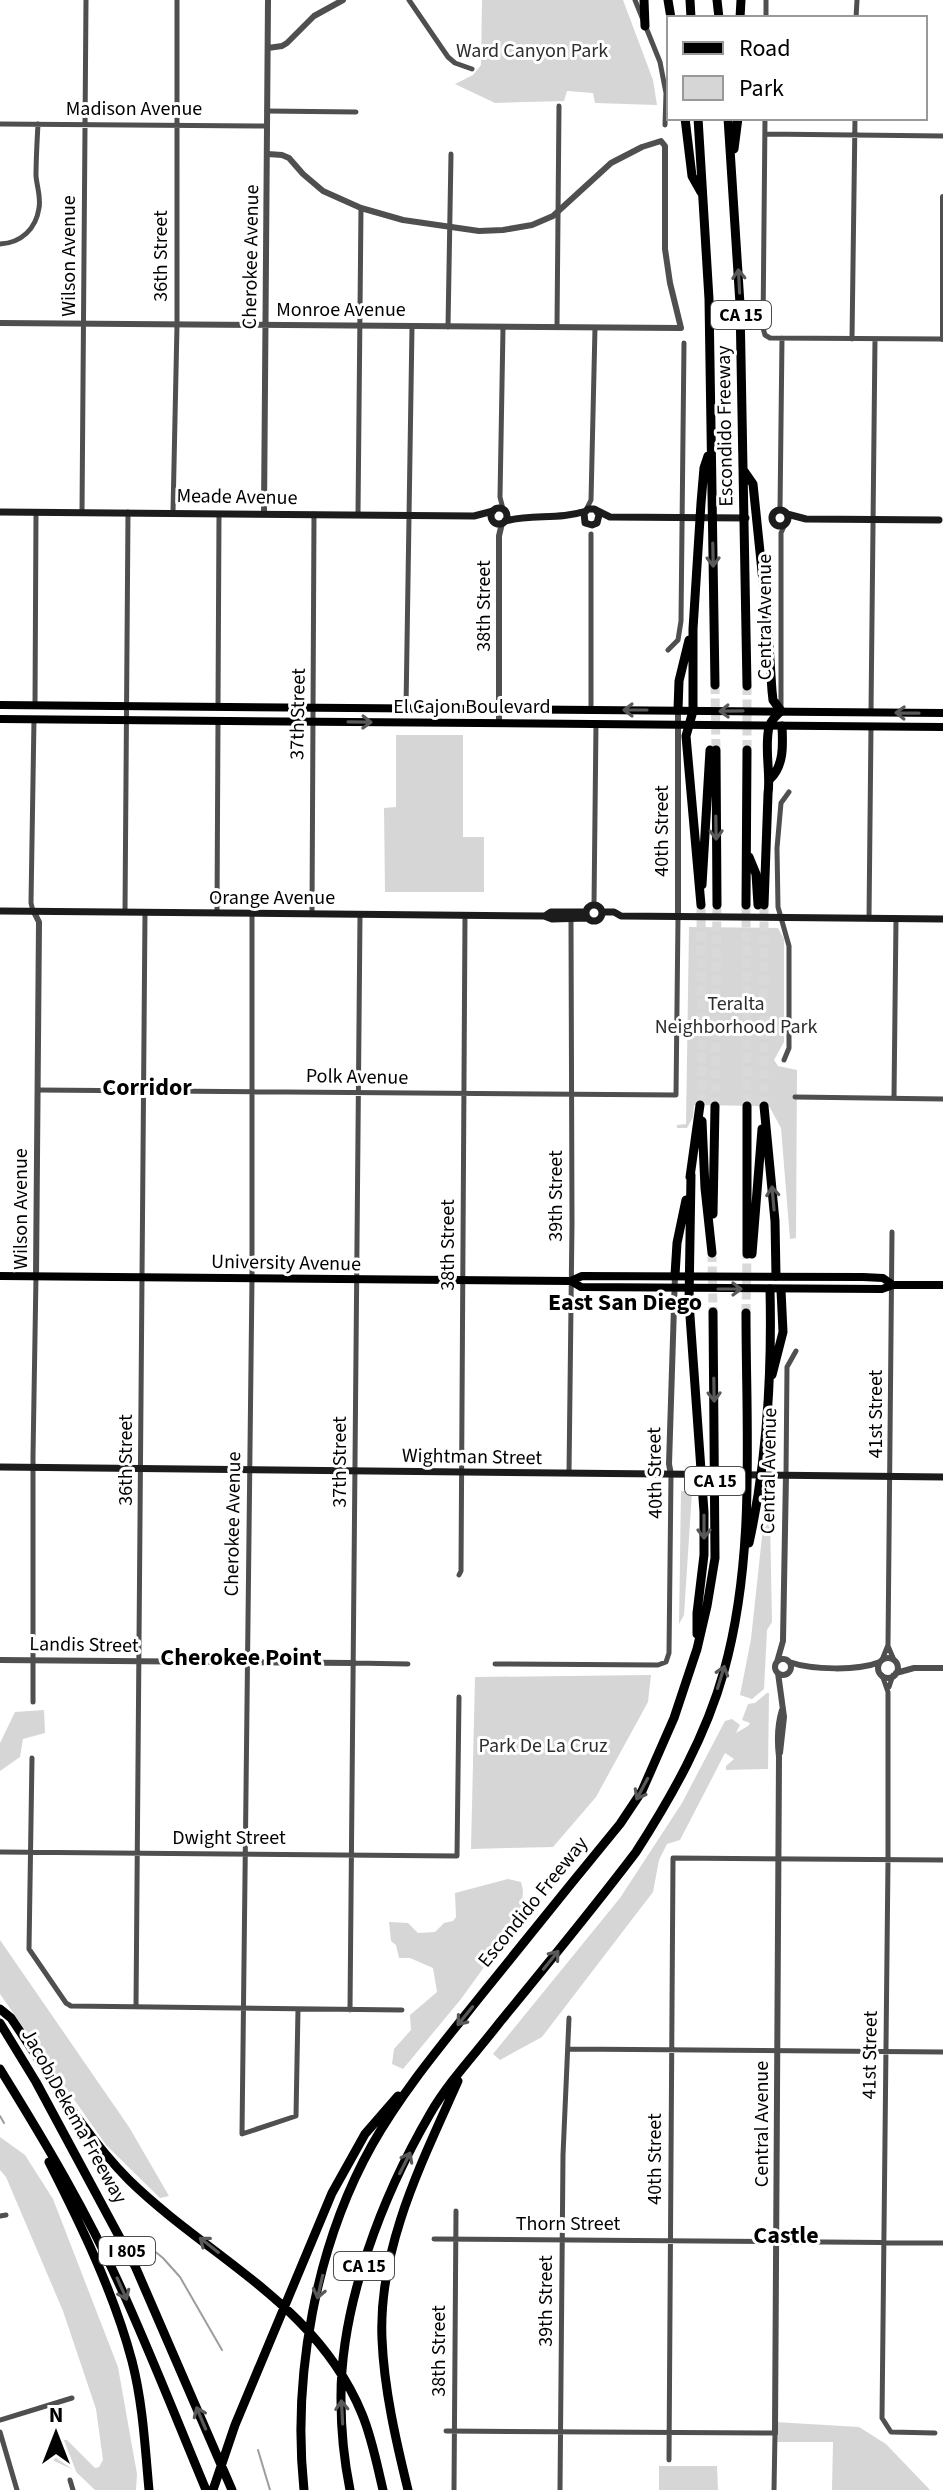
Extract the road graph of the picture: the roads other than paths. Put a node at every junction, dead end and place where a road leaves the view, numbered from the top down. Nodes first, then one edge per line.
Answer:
1 (86, 0) edge
2 (177, 0) edge
3 (268, 0) edge
4 (343, 0) edge
5 (409, 0) edge
6 (635, 0) edge
7 (644, 0) edge
8 (645, 26) junction
9 (268, 48) junction
10 (472, 69) dead end
11 (559, 106) dead end
12 (267, 111) junction
13 (356, 112) dead end
14 (685, 120) edge
15 (698, 120) edge
16 (728, 120) edge
17 (738, 120) edge
18 (765, 120) edge
19 (855, 120) edge
20 (0, 124) edge
21 (38, 124) junction
22 (86, 125) junction
23 (665, 125) dead end
24 (178, 126) junction
25 (267, 126) junction
26 (765, 134) junction
27 (854, 135) junction
28 (943, 136) edge
29 (268, 154) junction
30 (451, 154) dead end
31 (732, 160) junction
32 (703, 196) junction
33 (943, 197) edge
34 (361, 208) junction
35 (558, 211) junction
36 (450, 227) junction
37 (0, 244) edge
38 (0, 323) edge
39 (85, 324) junction
40 (177, 325) junction
41 (266, 326) junction
42 (359, 326) junction
43 (412, 327) junction
44 (448, 327) junction
45 (503, 328) junction
46 (557, 328) junction
47 (595, 328) junction
48 (782, 338) junction
49 (852, 339) junction
50 (875, 339) junction
51 (942, 339) edge
52 (684, 343) dead end
53 (711, 449) junction
54 (744, 471) junction
55 (591, 500) junction
56 (499, 510) junction
57 (596, 510) junction
58 (586, 511) junction
59 (0, 512) edge
60 (36, 512) junction
61 (82, 512) junction
62 (128, 512) junction
63 (173, 512) junction
64 (781, 512) junction
65 (219, 514) junction
66 (264, 514) junction
67 (314, 514) junction
68 (358, 514) junction
69 (409, 515) junction
70 (474, 516) junction
71 (524, 516) junction
72 (569, 516) junction
73 (610, 517) junction
74 (682, 517) junction
75 (765, 517) junction
76 (806, 519) junction
77 (873, 519) junction
78 (942, 520) edge
79 (499, 522) junction
80 (585, 523) junction
81 (597, 523) junction
82 (785, 524) junction
83 (775, 525) junction
84 (591, 534) junction
85 (693, 629) junction
86 (668, 650) dead end
87 (715, 685) tunnel mouth
88 (747, 686) tunnel mouth
89 (0, 705) edge
90 (35, 705) junction
91 (127, 706) junction
92 (218, 706) junction
93 (314, 707) junction
94 (406, 708) junction
95 (500, 709) junction
96 (591, 710) junction
97 (678, 710) junction
98 (693, 711) junction
99 (781, 711) junction
100 (871, 712) junction
101 (943, 713) edge
102 (0, 719) edge
103 (34, 719) junction
104 (127, 720) junction
105 (218, 721) junction
106 (313, 722) junction
107 (499, 724) junction
108 (596, 724) junction
109 (678, 725) junction
110 (690, 725) junction
111 (769, 726) junction
112 (782, 726) junction
113 (871, 726) junction
114 (943, 727) edge
115 (747, 750) tunnel mouth
116 (770, 779) junction
117 (789, 792) dead end
118 (747, 854) junction
119 (594, 905) junction
120 (717, 905) tunnel mouth
121 (746, 905) tunnel mouth
122 (0, 911) edge
123 (34, 912) junction
124 (125, 913) junction
125 (145, 913) junction
126 (217, 914) junction
127 (252, 914) junction
128 (312, 915) junction
129 (360, 915) junction
130 (586, 915) junction
131 (465, 916) junction
132 (544, 916) junction
133 (601, 916) junction
134 (678, 918) junction
135 (781, 918) junction
136 (571, 919) junction
137 (869, 919) junction
138 (896, 919) junction
139 (943, 919) edge
140 (784, 1060) dead end
141 (38, 1090) junction
142 (143, 1091) junction
143 (251, 1092) junction
144 (358, 1092) junction
145 (464, 1094) junction
146 (572, 1095) junction
147 (676, 1095) joint
148 (795, 1097) dead end
149 (894, 1098) junction
150 (943, 1099) edge
151 (715, 1106) tunnel mouth
152 (747, 1106) tunnel mouth
153 (691, 1175) junction
154 (892, 1232) dead end
155 (675, 1275) junction
156 (690, 1275) junction
157 (0, 1276) edge
158 (36, 1276) junction
159 (776, 1276) junction
160 (142, 1277) junction
161 (863, 1277) junction
162 (252, 1278) junction
163 (358, 1280) junction
164 (464, 1280) junction
165 (571, 1281) junction
166 (893, 1285) junction
167 (943, 1285) edge
168 (675, 1288) junction
169 (690, 1288) junction
170 (770, 1289) junction
171 (781, 1290) junction
172 (837, 1290) junction
173 (713, 1312) tunnel mouth
174 (746, 1313) tunnel mouth
175 (796, 1351) dead end
176 (769, 1386) junction
177 (0, 1467) edge
178 (33, 1467) junction
179 (142, 1469) junction
180 (250, 1470) junction
181 (356, 1472) junction
182 (461, 1472) junction
183 (569, 1474) junction
184 (671, 1475) junction
185 (786, 1475) junction
186 (891, 1476) junction
187 (943, 1477) edge
188 (459, 1575) dead end
189 (740, 1581) junction
190 (783, 1641) junction
191 (888, 1645) junction
192 (697, 1649) junction
193 (0, 1660) edge
194 (33, 1660) junction
195 (140, 1661) junction
196 (789, 1661) junction
197 (881, 1661) junction
198 (895, 1661) junction
199 (247, 1662) junction
200 (777, 1662) junction
201 (354, 1663) junction
202 (408, 1664) dead end
203 (495, 1664) dead end
204 (809, 1667) junction
205 (864, 1667) junction
206 (914, 1668) junction
207 (943, 1668) edge
208 (778, 1673) junction
209 (788, 1673) junction
210 (881, 1674) junction
211 (894, 1674) junction
212 (782, 1691) junction
213 (888, 1692) junction
214 (459, 1697) dead end
215 (33, 1702) dead end
216 (32, 1758) dead end
217 (0, 1852) edge
218 (30, 1853) junction
219 (138, 1854) junction
220 (245, 1854) junction
221 (353, 1855) junction
222 (779, 1859) junction
223 (888, 1860) junction
224 (943, 1860) edge
225 (136, 2007) junction
226 (243, 2008) junction
227 (0, 2009) edge
228 (298, 2009) junction
229 (350, 2010) junction
230 (402, 2010) dead end
231 (569, 2018) dead end
232 (0, 2023) edge
233 (568, 2049) junction
234 (671, 2050) junction
235 (778, 2050) junction
236 (887, 2051) junction
237 (943, 2052) edge
238 (466, 2064) junction
239 (424, 2066) junction
240 (0, 2069) edge
241 (18, 2098) junction
242 (456, 2211) dead end
243 (434, 2239) dead end
244 (455, 2239) junction
245 (562, 2240) junction
246 (670, 2241) junction
247 (778, 2242) junction
248 (884, 2243) junction
249 (943, 2243) edge
250 (72, 2398) dead end
251 (0, 2420) edge
252 (446, 2431) dead end
253 (455, 2431) junction
254 (0, 2432) edge
255 (561, 2432) junction
256 (669, 2433) junction
257 (775, 2433) junction
258 (935, 2433) dead end
259 (669, 2460) dead end
260 (70, 2480) dead end
261 (17, 2490) edge
262 (73, 2490) edge
263 (149, 2490) edge
264 (206, 2490) edge
265 (213, 2490) edge
266 (232, 2490) edge
267 (304, 2490) edge
268 (350, 2490) edge
269 (383, 2490) edge
270 (408, 2490) edge
271 (454, 2490) edge
272 (560, 2490) edge
273 (774, 2490) edge

1 - 22 street, Wilson Avenue
2 - 24 street, 36th Street
3 - 9 street, Cherokee Avenue
4 - 9 street
5 - 10 street
6 - 8 street
7 - 8 highway
8 - 23 street
9 - 12 street, Cherokee Avenue
11 - 35 street
12 - 13 street
12 - 25 street, Cherokee Avenue
14 - 32 highway
15 - 32 highway, Escondido Freeway / CA 15
16 - 31 highway, Escondido Freeway / CA 15
17 - 31 highway
18 - 26 street
19 - 27 street
20 - 21 street, Madison Avenue
21 - 22 street, Madison Avenue
21 - 37 street
22 - 24 street, Madison Avenue
22 - 39 street, Wilson Avenue
24 - 25 street, Madison Avenue
24 - 40 street, 36th Street
25 - 29 street, Cherokee Avenue
26 - 27 street
26 - 48 street
27 - 28 street
27 - 49 street
29 - 34 street
29 - 41 street, Cherokee Avenue
30 - 36 street
54 -> 31 highway, Escondido Freeway / CA 15
32 - 53 highway, Escondido Freeway / CA 15
33 - 51 street
34 - 36 street
34 - 42 street
35 - 36 street
35 - 46 street
35 - 47 street, Monroe Avenue
36 - 44 street
38 - 39 street, Monroe Avenue
39 - 40 street, Monroe Avenue
39 - 61 street, Wilson Avenue
40 - 41 street, Monroe Avenue
40 - 63 street, 36th Street
41 - 42 street, Monroe Avenue
41 - 66 street, Cherokee Avenue
42 - 43 street, Monroe Avenue
42 - 68 street
43 - 44 street, Monroe Avenue
43 - 69 street
44 - 45 street, Monroe Avenue
45 - 46 street, Monroe Avenue
45 - 56 street
46 - 47 street, Monroe Avenue
47 - 55 street
48 - 49 street
48 - 64 street
49 - 50 street
50 - 51 street
50 - 77 street
52 - 74 street
53 - 85 highway
53 -> 87 highway, Escondido Freeway / CA 15
54 - 88 highway, Escondido Freeway / CA 15
54 - 99 highway
55 - 57 street
55 - 58 street
56 - 70 main road, Meade Avenue
56 - 71 main road, Meade Avenue
56 - 79 main road
56 - 79 main road
57 - 58 main road, Meade Avenue
57 - 73 main road, Meade Avenue
57 - 81 main road
58 - 72 main road, Meade Avenue
58 - 80 main road
59 - 60 main road, Meade Avenue
60 - 61 main road, Meade Avenue
60 - 90 street
61 - 62 main road, Meade Avenue
62 - 63 main road, Meade Avenue
62 - 91 street
63 - 65 main road, Meade Avenue
64 - 75 main road, Meade Avenue
64 - 76 main road
64 - 82 main road
64 - 83 main road
65 - 66 main road, Meade Avenue
65 - 92 street
66 - 67 main road, Meade Avenue
67 - 68 main road, Meade Avenue
67 - 93 street, 37th Street
68 - 69 main road, Meade Avenue
69 - 70 main road, Meade Avenue
69 - 94 street
70 - 79 main road, Meade Avenue
71 - 72 main road, Meade Avenue
71 - 79 main road, Meade Avenue
72 - 80 main road, Meade Avenue
73 - 74 main road, Meade Avenue
73 - 81 main road, Meade Avenue
74 - 75 main road, Meade Avenue
74 - 86 street
75 - 83 main road
76 - 77 main road
76 - 82 main road
77 - 78 main road
77 - 100 street
79 - 95 street, 38th Street
80 - 81 main road, Meade Avenue
80 - 84 street
81 - 84 street
82 - 83 main road
82 - 99 street, Central Avenue
84 - 96 street
85 - 97 highway
85 - 98 highway
89 - 90 main road, El Cajon Boulevard
90 - 91 main road, El Cajon Boulevard
91 - 92 main road, El Cajon Boulevard
91 - 104 street
92 - 93 main road, El Cajon Boulevard
93 - 94 main road, El Cajon Boulevard
93 - 106 street, 37th Street
94 - 95 main road, El Cajon Boulevard
95 - 96 main road, El Cajon Boulevard
95 - 107 street, 38th Street
97 -> 96 main road, El Cajon Boulevard
97 - 98 main road, El Cajon Boulevard
97 - 109 street, 40th Street
99 -> 98 main road, El Cajon Boulevard
98 - 110 highway
99 - 100 main road, El Cajon Boulevard
99 - 111 highway
101 -> 100 main road, El Cajon Boulevard
102 - 103 main road, El Cajon Boulevard
103 - 104 main road, El Cajon Boulevard
103 - 123 street, Wilson Avenue
104 - 105 main road, El Cajon Boulevard
104 - 124 street
105 - 106 main road, El Cajon Boulevard
105 - 126 street
106 -> 107 main road, El Cajon Boulevard
106 - 128 street, 37th Street
107 - 108 main road, El Cajon Boulevard
108 - 109 main road, El Cajon Boulevard
108 - 119 street
109 - 110 main road, El Cajon Boulevard
109 - 134 street, 40th Street
110 - 111 main road, El Cajon Boulevard
110 -> 120 highway
111 - 112 main road, El Cajon Boulevard
111 - 116 highway
112 - 113 main road, El Cajon Boulevard
112 - 116 highway
113 - 114 main road, El Cajon Boulevard
113 - 137 street
115 - 118 highway
116 - 118 highway
117 - 135 street
118 - 121 highway
119 - 130 main road
119 - 133 main road
122 - 123 main road, Orange Avenue
123 - 124 main road, Orange Avenue
123 - 141 street, Wilson Avenue
124 - 125 main road, Orange Avenue
125 - 126 main road, Orange Avenue
125 - 142 street, 36th Street
126 - 127 main road, Orange Avenue
127 - 128 main road, Orange Avenue
127 - 143 street, Cherokee Avenue
128 - 129 main road, Orange Avenue
129 - 131 main road, Orange Avenue
129 - 144 street, 37th Street
130 - 132 main road, Orange Avenue
130 - 133 main road
130 - 136 main road, Orange Avenue
131 - 132 main road, Orange Avenue
131 - 145 street, 38th Street
132 - 136 main road, Orange Avenue
133 - 134 main road
134 - 135 main road
134 - 147 street, 40th Street
135 - 137 main road
135 - 140 street
136 - 146 street, 39th Street
137 - 138 main road
138 - 139 main road
138 - 149 street
141 - 142 street, Polk Avenue
141 - 158 street, Wilson Avenue
142 - 143 street, Polk Avenue
142 - 160 street, 36th Street
143 - 144 street, Polk Avenue
143 - 162 street, Cherokee Avenue
144 - 145 street, Polk Avenue
144 - 163 street, 37th Street
145 - 146 street, Polk Avenue
145 - 164 street, 38th Street
146 - 147 street, Polk Avenue
146 - 165 street, 39th Street
148 - 149 street
149 - 150 street
151 - 153 highway
159 -> 152 highway
153 - 155 highway
153 - 156 highway
154 - 166 street, 41st Street
155 - 156 main road, University Avenue
155 - 165 main road, University Avenue
155 - 168 street, 40th Street
156 - 159 main road, University Avenue
156 - 169 highway
157 - 158 main road, University Avenue
158 - 160 main road, University Avenue
158 - 178 street, Wilson Avenue
159 - 161 main road, University Avenue
159 - 170 main road
160 - 162 main road, University Avenue
160 - 179 street, 36th Street
161 - 166 main road, University Avenue
161 - 172 main road
162 - 163 main road, University Avenue
162 - 180 street, Cherokee Avenue
163 - 164 main road, University Avenue
163 - 181 street, 37th Street
164 - 165 main road, University Avenue
164 - 182 street, 38th Street
165 - 168 main road, University Avenue
165 - 183 street, 39th Street
166 - 167 main road, University Avenue
166 - 172 main road, University Avenue
166 - 186 street, 41st Street
168 - 169 main road, University Avenue
168 - 184 street, 40th Street
169 -> 170 main road, University Avenue
169 -> 192 highway
170 - 171 main road, University Avenue
170 - 176 highway
171 - 172 main road, University Avenue
171 - 176 highway
173 -> 192 highway, Escondido Freeway / CA 15
174 - 189 highway, CA 15
175 - 185 street, Central Avenue
176 - 189 highway
177 - 178 main road, Wightman Street
178 - 179 main road, Wightman Street
178 - 194 street, Wilson Avenue
179 - 180 main road, Wightman Street
179 - 195 street, 36th Street
180 - 181 main road, Wightman Street
180 - 199 street, Cherokee Avenue
181 - 182 main road, Wightman Street
181 - 201 street, 37th Street
182 - 183 main road, Wightman Street
182 - 188 street, 38th Street
183 - 184 main road, Wightman Street
184 - 185 main road, Wightman Street
184 - 203 street, 40th Street
185 - 186 main road, Wightman Street
185 - 190 street, Central Avenue
186 - 187 main road, Wightman Street
186 - 191 street, 41st Street
238 -> 189 highway, CA 15
190 - 196 street, Central Avenue
190 - 200 street, Central Avenue
191 - 197 street, 41st Street
191 - 198 street, 41st Street
192 -> 239 highway, Escondido Freeway / CA 15
193 - 194 street, Landis Street
194 - 195 street, Landis Street
194 - 215 street, Wilson Avenue
195 - 199 street, Landis Street
195 - 219 street, 36th Street
196 - 200 street
196 - 204 street
196 - 209 street
197 - 198 street
197 - 205 street
197 - 210 street
198 - 206 street
198 - 211 street
199 - 201 street, Landis Street
199 - 220 street, Cherokee Avenue
200 - 208 street
201 - 202 street, Landis Street
201 - 221 street, 37th Street
204 - 205 street
204 - 209 street
205 - 210 street
206 - 207 street
206 - 211 street
208 - 209 street
208 - 212 street, Central Avenue
209 - 212 street, Central Avenue
210 - 211 street
210 - 213 street, 41st Street
211 - 213 street, 41st Street
212 - 222 street, Central Avenue
213 - 223 street, 41st Street
214 - 221 street, Dwight Street
216 - 218 street
217 - 218 street, Dwight Street
218 - 219 street, Dwight Street
218 - 225 street
219 - 220 street, Dwight Street
219 - 225 street, 36th Street
220 - 221 street, Dwight Street
220 - 226 street, Cherokee Avenue
221 - 229 street, 37th Street
222 - 223 street
222 - 234 street, 40th Street
222 - 235 street, Central Avenue
223 - 224 street
223 - 236 street, 41st Street
225 - 226 street
226 - 228 street
226 - 228 street, Cherokee Avenue
269 -> 227 highway
228 - 229 street
229 - 230 street
231 - 233 street, 39th Street
266 -> 232 highway, Jacob Dekema Freeway / I 805
233 - 234 street
233 - 245 street, 39th Street
234 - 235 street
234 - 246 street, 40th Street
235 - 236 street
235 - 247 street, Central Avenue
236 - 237 street
236 - 248 street, 41st Street
268 -> 238 highway, CA 15
238 - 270 highway
239 - 265 highway
239 -> 267 highway, Escondido Freeway / CA 15
240 - 241 highway, Jacob Dekema Freeway / I 805
241 - 263 highway
241 -> 264 highway, Jacob Dekema Freeway / I 805
242 - 244 street, 38th Street
243 - 244 street, Thorn Street
244 - 245 street, Thorn Street
244 - 253 street, 38th Street
245 - 246 street, Thorn Street
245 - 255 street, 39th Street
246 - 247 street, Thorn Street
246 - 256 street, 40th Street
247 - 248 street, Thorn Street
247 - 257 street, Central Avenue
248 - 249 street, Thorn Street
248 - 258 street, 41st Street
250 - 251 street
252 - 253 street
253 - 255 street
253 - 271 street, 38th Street
254 - 261 street
255 - 256 street
255 - 272 street, 39th Street
256 - 257 street
256 - 259 street, 40th Street
257 - 273 street, Central Avenue
260 - 262 street

